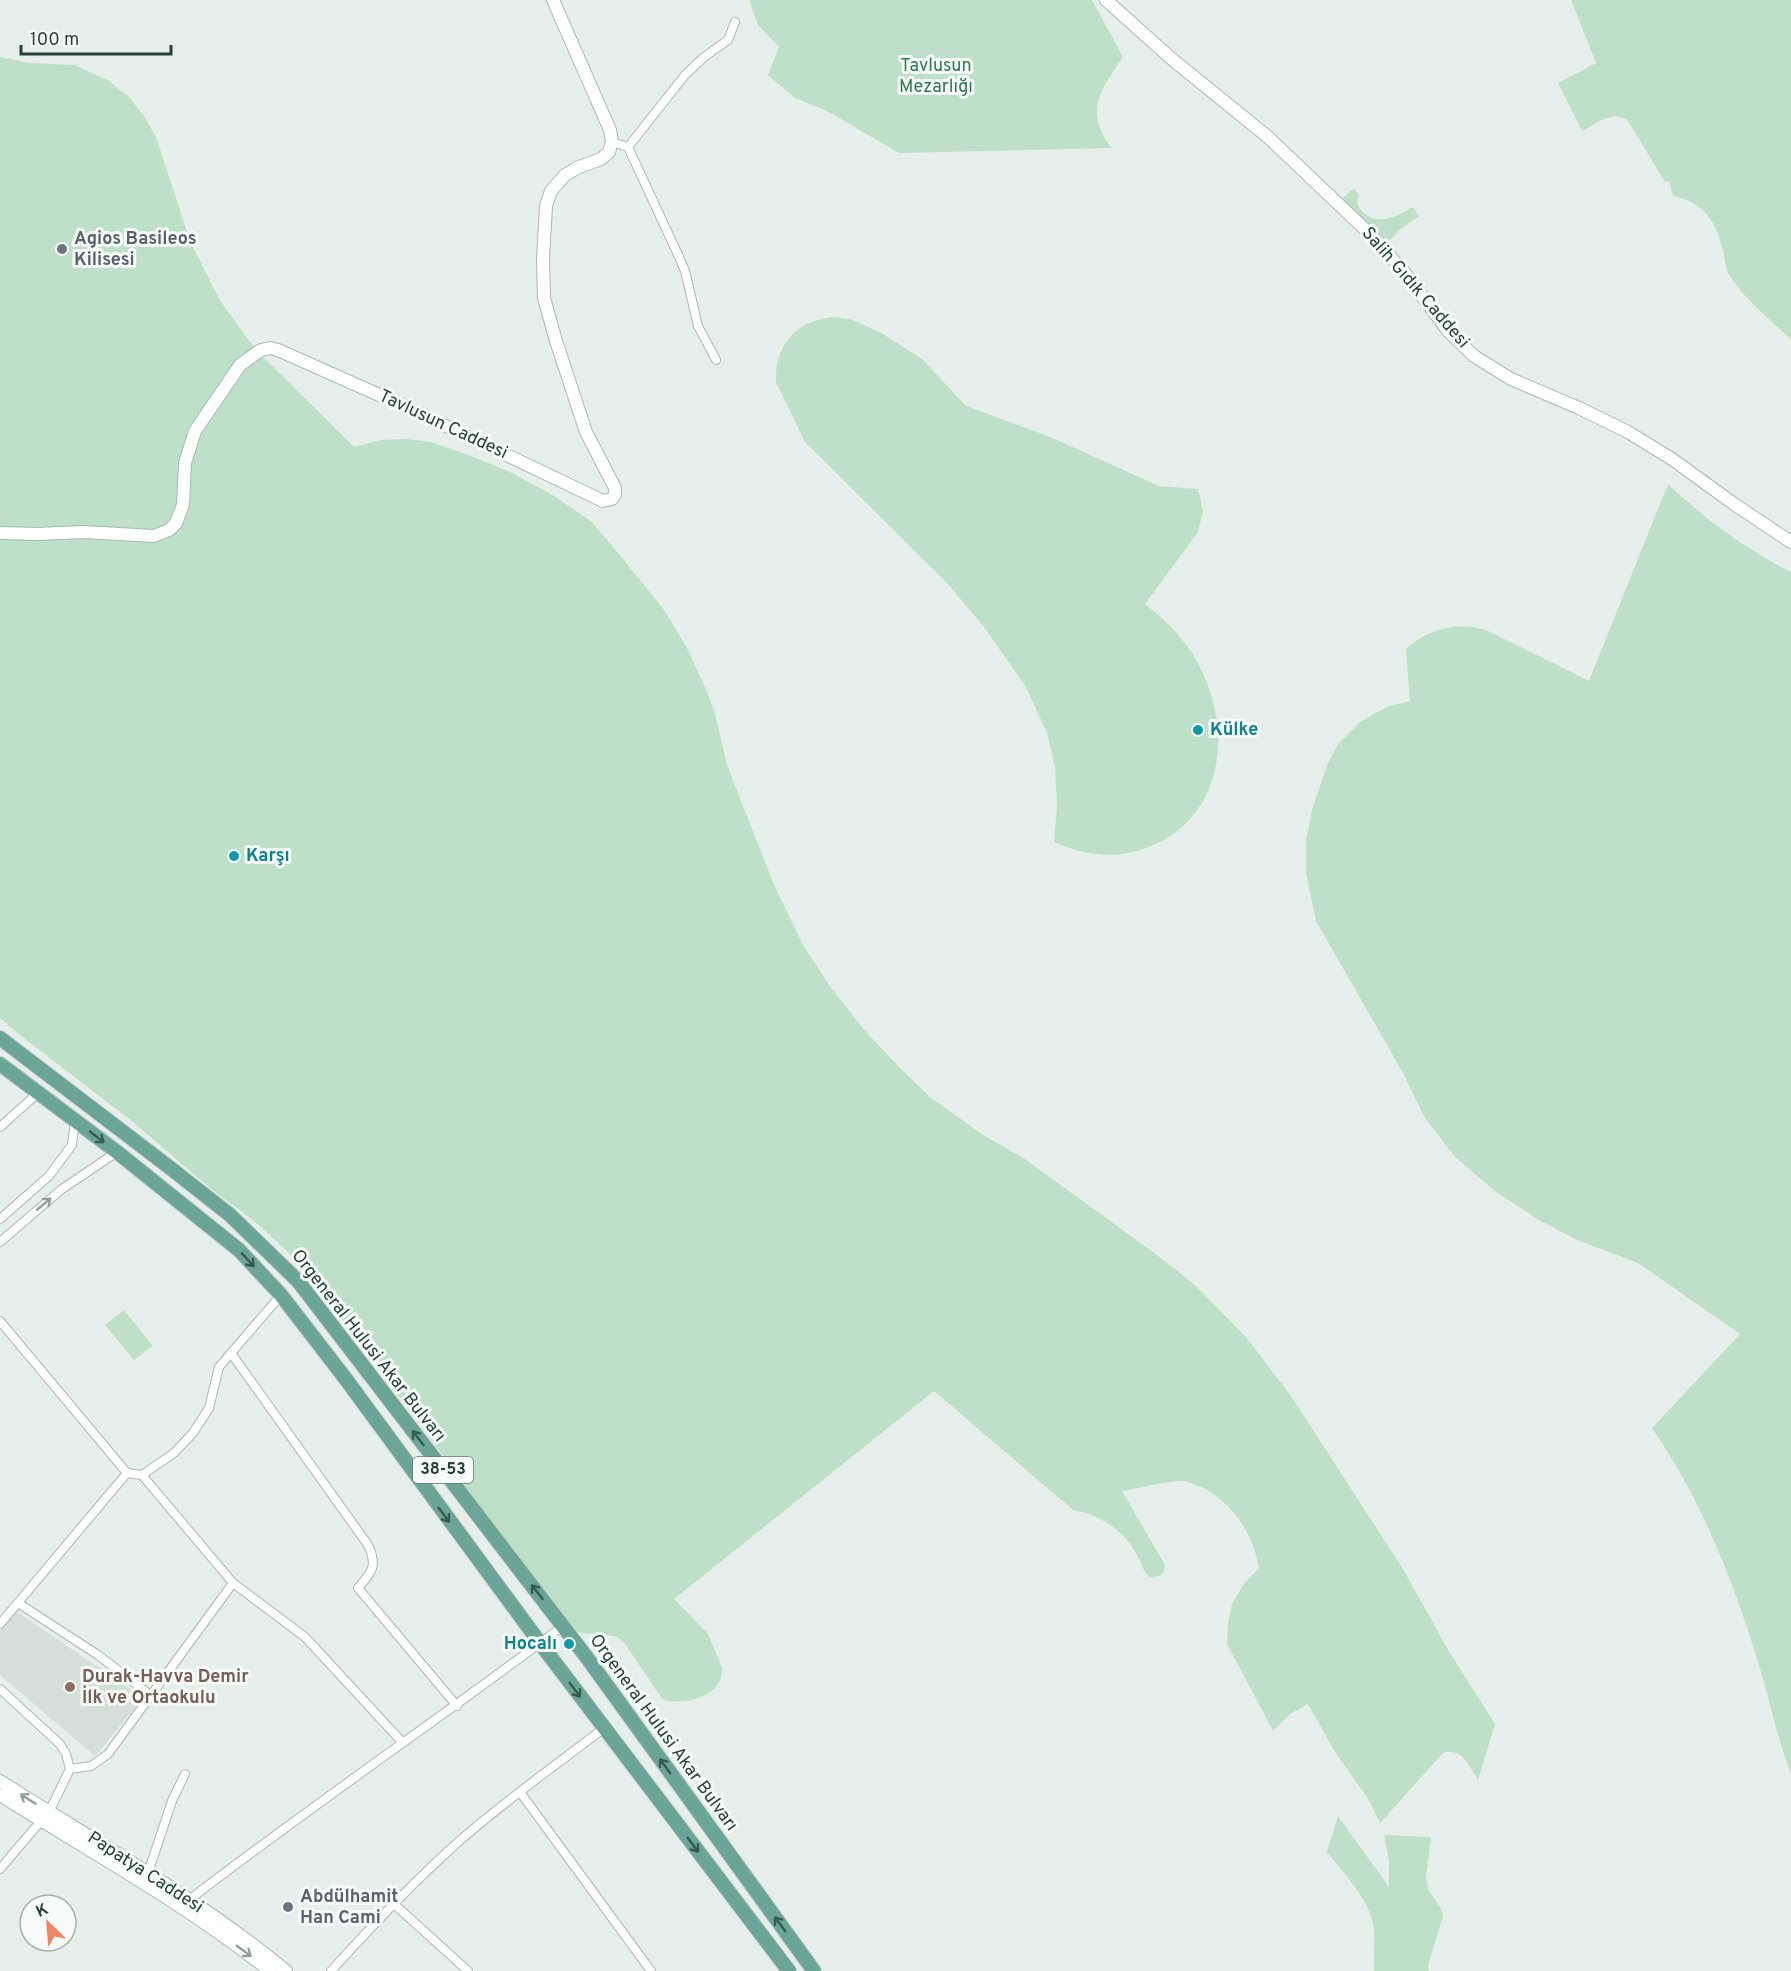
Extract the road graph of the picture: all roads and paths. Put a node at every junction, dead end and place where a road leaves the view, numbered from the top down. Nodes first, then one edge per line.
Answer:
1 (553, 0) edge
2 (1106, 0) edge
3 (735, 22) dead end
4 (610, 147) junction
5 (628, 147) junction
6 (716, 360) dead end
7 (0, 533) edge
8 (1791, 542) edge
9 (0, 1038) edge
10 (0, 1064) edge
11 (38, 1092) junction
12 (75, 1120) junction
13 (0, 1127) edge
14 (117, 1152) junction
15 (0, 1219) edge
16 (0, 1242) edge
17 (281, 1294) junction
18 (0, 1321) edge
19 (231, 1353) junction
20 (127, 1473) junction
21 (142, 1475) junction
22 (233, 1583) junction
23 (18, 1602) junction
24 (0, 1624) edge
25 (563, 1626) junction
26 (540, 1643) junction
27 (0, 1689) edge
28 (150, 1695) junction
29 (457, 1706) junction
30 (604, 1728) junction
31 (403, 1743) junction
32 (70, 1769) junction
33 (185, 1774) dead end
34 (0, 1781) edge
35 (520, 1792) junction
36 (0, 1795) edge
37 (45, 1816) junction
38 (0, 1869) edge
39 (145, 1878) junction
40 (189, 1900) junction
41 (394, 1904) junction
42 (270, 1971) edge
43 (286, 1971) edge
44 (331, 1971) edge
45 (468, 1971) edge
46 (651, 1971) edge
47 (789, 1971) edge
48 (814, 1971) edge

1 - 4 street
2 - 8 street, Salih Gıdık Caddesi
3 - 5 street
4 - 5 street
4 - 7 street, Tavlusun Caddesi
5 - 6 street
25 -> 9 main road, Orgeneral Hulusi Akar Bulvarı / 38-53
10 - 11 main road, Orgeneral Hulusi Akar Bulvarı
11 - 12 main road, Orgeneral Hulusi Akar Bulvarı
11 - 13 street
12 -> 14 main road, Orgeneral Hulusi Akar Bulvarı
12 - 15 street
16 -> 14 street
14 -> 17 main road, Orgeneral Hulusi Akar Bulvarı
17 - 19 street
17 -> 26 main road, Orgeneral Hulusi Akar Bulvarı
18 - 20 street
19 - 21 street
19 - 29 street
20 - 21 street
20 - 23 street
21 - 22 street
22 - 28 street
22 - 31 street
23 - 24 street
23 - 28 street
25 - 26 street
48 -> 25 main road, Orgeneral Hulusi Akar Bulvarı / 38-53
26 - 29 street
26 -> 30 main road, Orgeneral Hulusi Akar Bulvarı
27 - 32 street
28 - 32 street
29 - 31 street
30 - 35 street
30 -> 47 main road, Orgeneral Hulusi Akar Bulvarı
31 - 40 street
32 - 37 street
33 - 39 street
37 -> 34 street, Papatya Caddesi
35 - 41 street
35 - 46 street
36 - 37 street, Papatya Caddesi
37 - 38 street
37 - 39 street, Papatya Caddesi
39 - 40 street, Papatya Caddesi
39 -> 42 street, Papatya Caddesi
40 - 43 street, Papatya Caddesi
41 - 44 street
41 - 45 street

